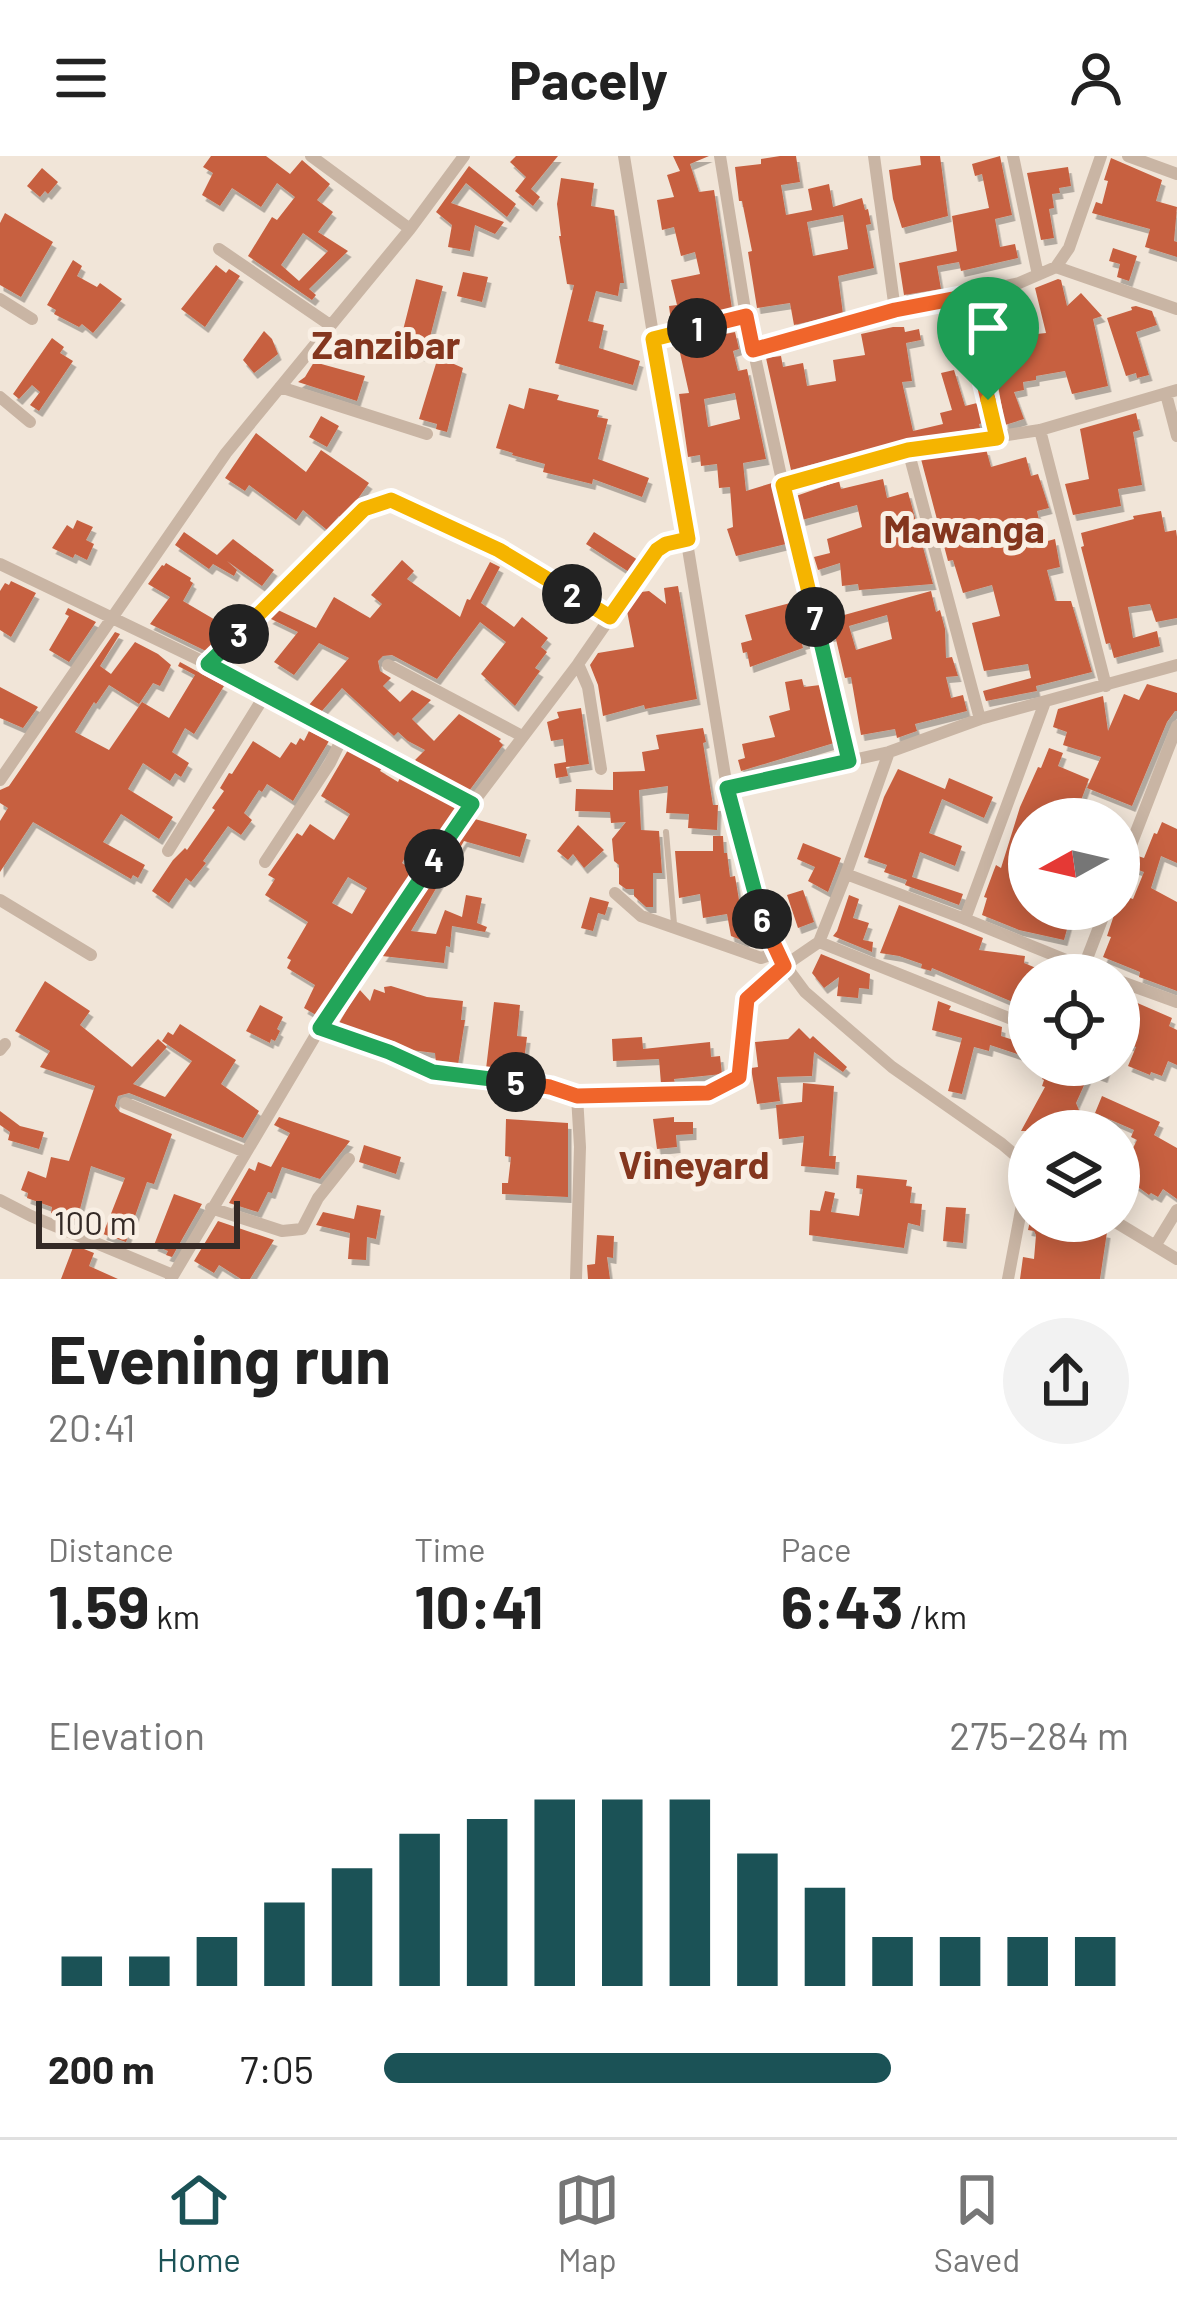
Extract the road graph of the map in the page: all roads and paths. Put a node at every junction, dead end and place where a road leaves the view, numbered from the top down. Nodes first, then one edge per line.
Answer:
1 (311, 156) edge
2 (464, 156) edge
3 (624, 156) edge
4 (874, 156) edge
5 (1013, 156) edge
6 (1101, 156) edge
7 (1128, 156) edge
8 (724, 157) edge
9 (1177, 174) edge
10 (410, 229) junction
11 (219, 249) dead end
12 (1056, 267) junction
13 (1038, 275) junction
14 (963, 297) junction
15 (0, 299) edge
16 (1177, 309) edge
17 (895, 310) junction
18 (746, 316) junction
19 (32, 319) dead end
20 (330, 325) junction
21 (653, 339) junction
22 (753, 350) junction
23 (280, 387) junction
24 (1172, 392) edge
25 (0, 397) edge
26 (30, 422) dead end
27 (1040, 430) junction
28 (427, 434) dead end
29 (1177, 436) edge
30 (997, 438) junction
31 (908, 450) junction
32 (783, 485) junction
33 (688, 539) junction
34 (3, 571) edge
35 (610, 617) junction
36 (109, 619) junction
37 (208, 664) junction
38 (388, 664) dead end
39 (578, 664) junction
40 (1177, 665) edge
41 (1106, 686) junction
42 (265, 694) junction
43 (1046, 702) junction
44 (980, 719) junction
45 (1177, 726) edge
46 (343, 736) junction
47 (522, 736) junction
48 (889, 752) junction
49 (849, 761) junction
50 (601, 770) dead end
51 (0, 780) edge
52 (727, 788) junction
53 (472, 804) junction
54 (1140, 822) edge
55 (666, 832) dead end
56 (168, 851) dead end
57 (265, 862) dead end
58 (846, 874) junction
59 (615, 893) dead end
60 (0, 900) edge
61 (965, 919) junction
62 (675, 927) junction
63 (818, 942) junction
64 (1042, 954) edge
65 (91, 955) dead end
66 (780, 960) junction
67 (1140, 989) edge
68 (1177, 1002) edge
69 (1008, 1018) edge
70 (320, 1028) junction
71 (577, 1096) junction
72 (125, 1103) dead end
73 (1008, 1149) edge
74 (245, 1152) junction
75 (349, 1159) dead end
76 (0, 1200) edge
77 (211, 1208) junction
78 (1177, 1210) edge
79 (1140, 1237) edge
80 (1015, 1242) edge
81 (1155, 1246) junction
82 (1177, 1259) edge
83 (172, 1277) edge
84 (576, 1279) edge
85 (1008, 1279) edge

1 - 10 street
2 - 10 street
3 - 21 street
4 - 17 street
5 - 13 street
6 - 12 street
7 - 9 street
8 - 18 street
10 - 20 street
11 - 20 street
12 - 13 street
12 - 16 street
13 - 14 street
14 - 17 street
14 - 30 street
15 - 19 street
17 - 22 street
18 - 21 street
18 - 22 street
20 - 23 street
21 - 33 street
22 - 32 street
23 - 28 street
23 - 36 street
24 - 27 street
24 - 29 street
25 - 26 street
27 - 30 street
27 - 41 street
30 - 31 street
31 - 32 street
31 - 44 street
32 - 49 street
33 - 35 street
33 - 52 street
34 - 36 street
35 - 37 street
35 - 39 street
36 - 37 street
36 - 51 street
37 - 42 street
38 - 47 street
39 - 47 street
39 - 50 street
40 - 41 street
41 - 43 street
42 - 46 street
42 - 56 street
43 - 44 street
43 - 61 street
44 - 48 street
45 - 54 street
46 - 53 street
46 - 57 street
47 - 53 street
48 - 49 street
48 - 58 street
49 - 52 street
52 - 66 street
53 - 70 street
55 - 62 lane
58 - 61 street
58 - 63 street
59 - 62 street
60 - 65 street
61 - 64 street
62 - 66 street
63 - 66 street
63 - 69 street
66 - 71 street
66 - 73 street
67 - 68 street
70 - 71 street
70 - 74 street
71 - 84 street
72 - 74 street
74 - 77 street
75 - 77 street
76 - 83 street
77 - 83 street
78 - 81 street
79 - 81 street
80 - 85 street
81 - 82 street

